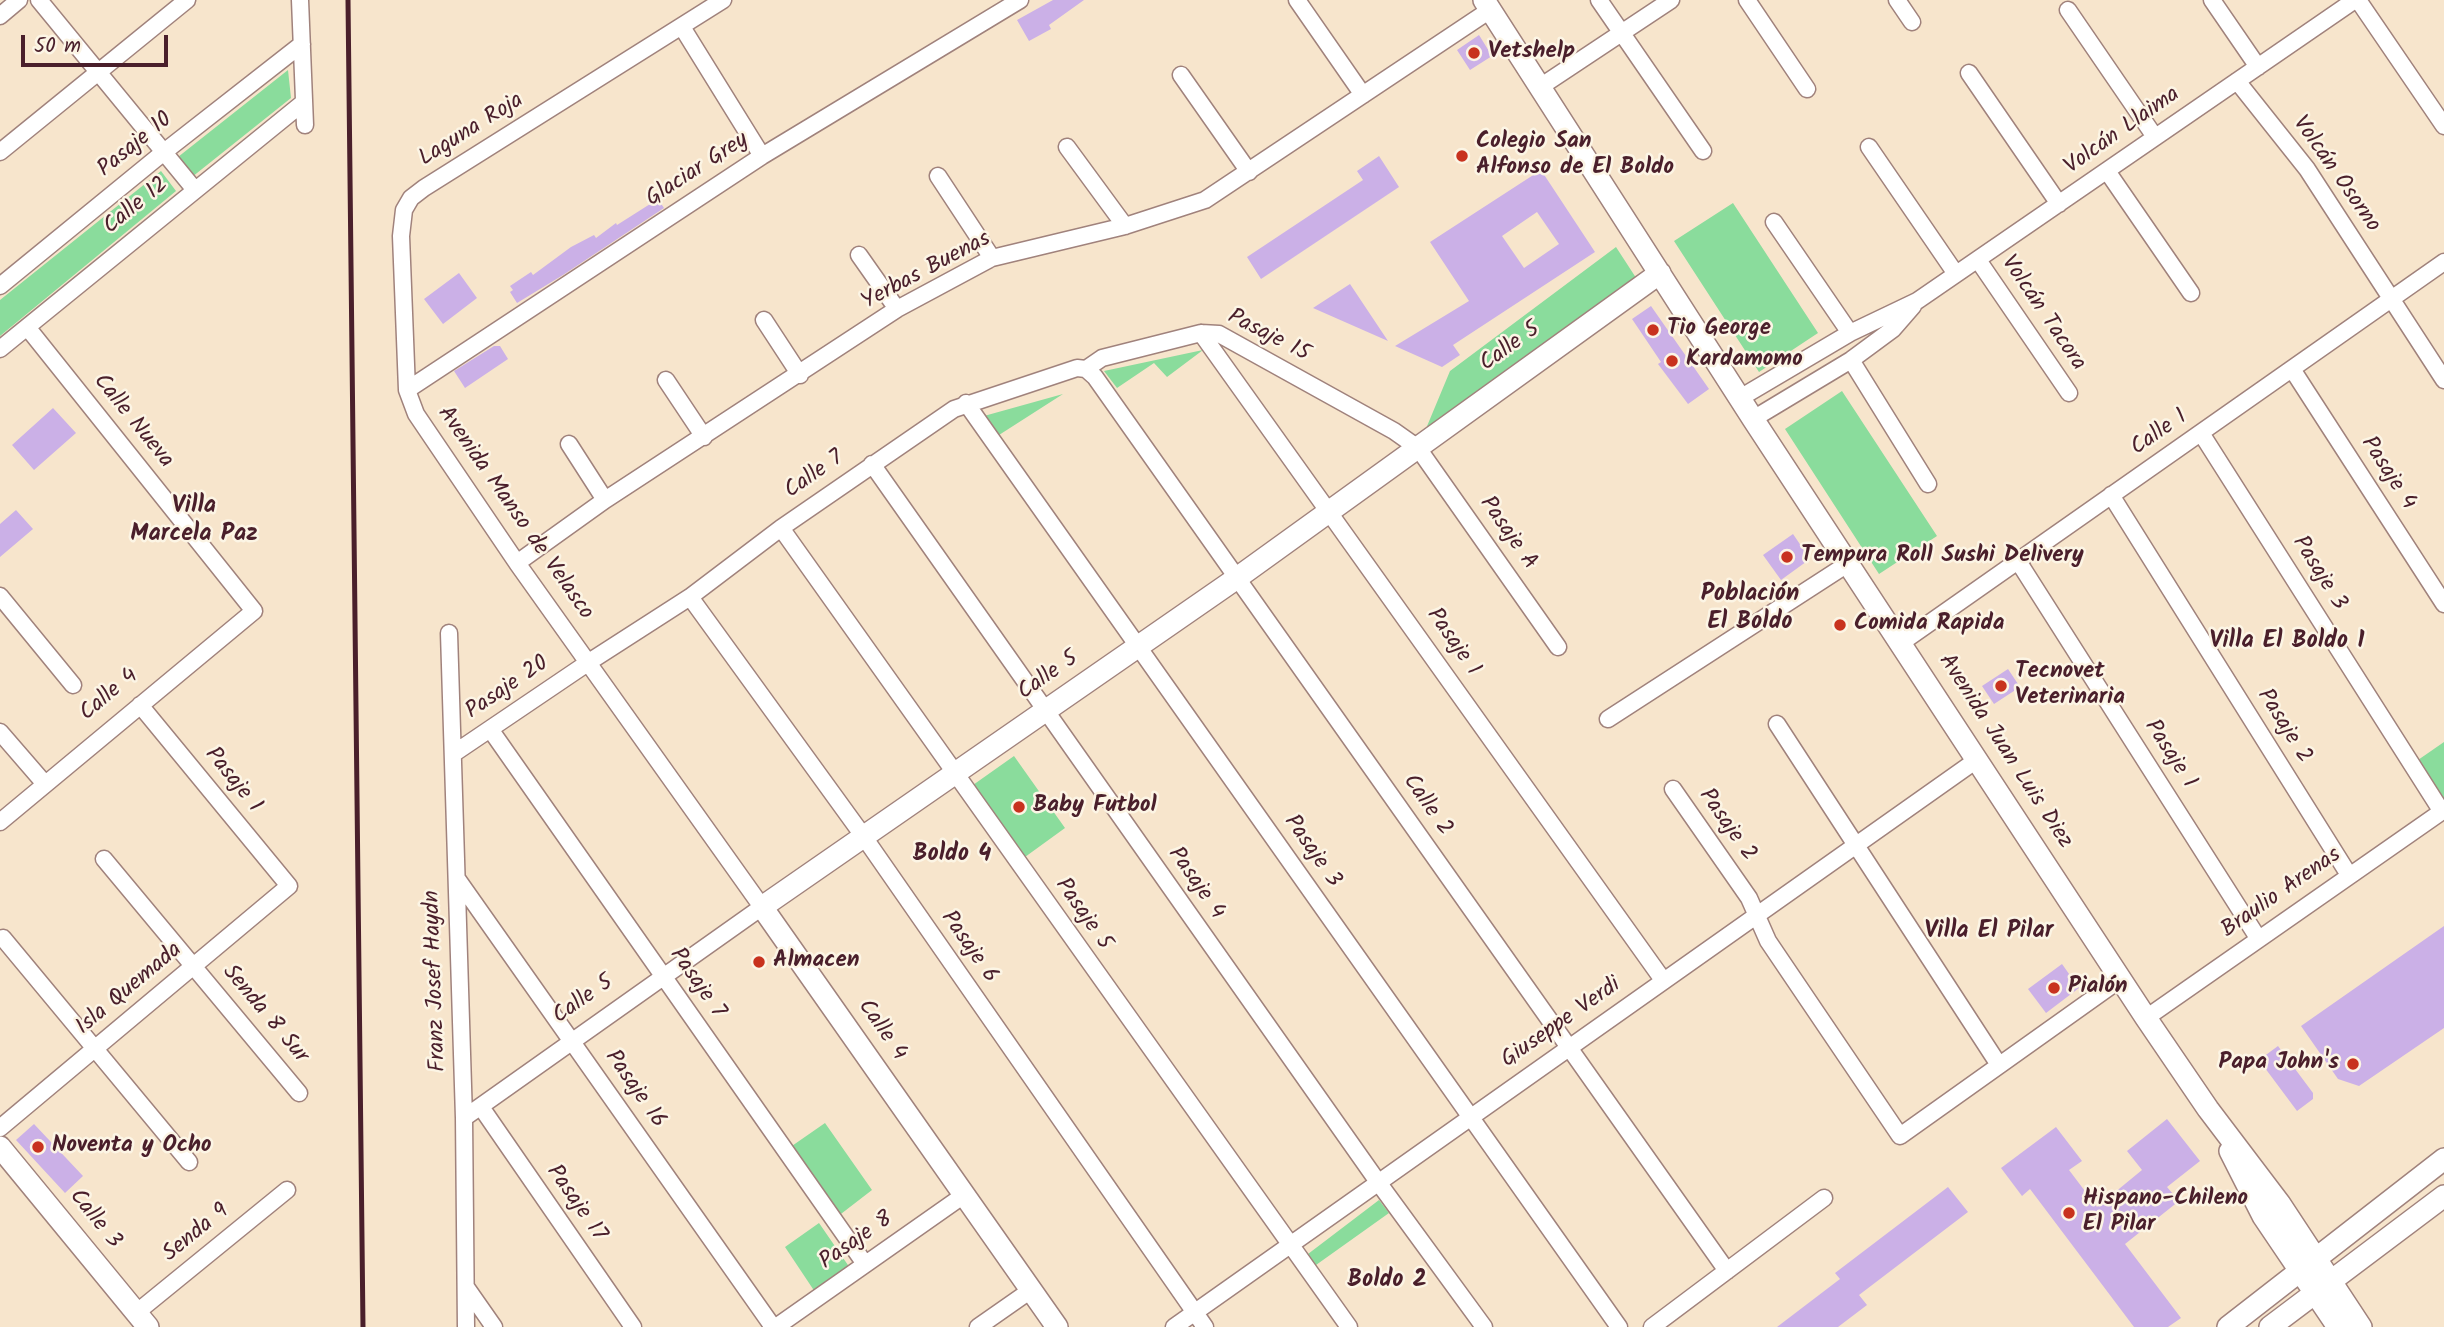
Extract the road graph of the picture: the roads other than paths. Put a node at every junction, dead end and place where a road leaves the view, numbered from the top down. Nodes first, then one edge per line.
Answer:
1 (19, 0) edge
2 (40, 0) edge
3 (187, 0) edge
4 (300, 0) edge
5 (723, 0) edge
6 (1020, 0) edge
7 (1297, 0) edge
8 (1599, 0) edge
9 (1671, 0) edge
10 (1747, 0) edge
11 (1897, 0) edge
12 (2212, 0) edge
13 (2356, 0) edge
14 (1487, 5) edge
15 (2068, 10) dead end
16 (0, 16) edge
17 (1912, 22) dead end
18 (682, 27) junction
19 (1621, 33) junction
20 (302, 44) junction
21 (2258, 67) junction
22 (98, 72) junction
23 (1969, 73) dead end
24 (1181, 75) dead end
25 (2237, 81) junction
26 (1539, 87) junction
27 (1807, 89) dead end
28 (1363, 95) junction
29 (304, 102) junction
30 (305, 125) dead end
31 (2444, 126) edge
32 (2155, 138) junction
33 (1067, 147) dead end
34 (1869, 147) dead end
35 (1703, 151) dead end
36 (0, 152) edge
37 (164, 152) junction
38 (762, 156) junction
39 (2107, 171) junction
40 (1249, 172) junction
41 (938, 176) dead end
42 (195, 190) junction
43 (2059, 204) junction
44 (1774, 222) dead end
45 (1125, 226) junction
46 (859, 255) dead end
47 (992, 258) junction
48 (1978, 260) junction
49 (2444, 262) edge
50 (1660, 272) junction
51 (1956, 274) junction
52 (0, 286) edge
53 (2191, 293) dead end
54 (2391, 299) junction
55 (1917, 301) junction
56 (897, 309) junction
57 (764, 320) dead end
58 (26, 327) junction
59 (1201, 333) junction
60 (1850, 333) junction
61 (0, 349) edge
62 (1851, 360) junction
63 (1086, 369) junction
64 (2292, 369) junction
65 (800, 375) junction
66 (666, 380) dead end
67 (2444, 380) edge
68 (407, 390) junction
69 (2069, 393) dead end
70 (1740, 398) junction
71 (966, 403) junction
72 (1753, 419) junction
73 (2201, 433) junction
74 (704, 437) junction
75 (569, 444) dead end
76 (1418, 448) junction
77 (872, 464) junction
78 (1928, 484) dead end
79 (2111, 495) junction
80 (605, 500) junction
81 (1330, 511) junction
82 (781, 528) junction
83 (2018, 561) junction
84 (517, 563) junction
85 (1849, 563) junction
86 (1237, 578) junction
87 (0, 596) edge
88 (690, 597) junction
89 (2444, 604) edge
90 (254, 611) joint
91 (449, 633) dead end
92 (1901, 643) junction
93 (1559, 647) dead end
94 (1137, 648) junction
95 (589, 662) junction
96 (73, 685) dead end
97 (140, 705) junction
98 (1045, 712) junction
99 (1608, 719) dead end
100 (1777, 724) dead end
101 (490, 729) junction
102 (0, 732) edge
103 (453, 754) junction
104 (1978, 759) junction
105 (954, 774) junction
106 (45, 784) junction
107 (1673, 789) dead end
108 (2443, 811) edge
109 (0, 822) edge
110 (864, 837) junction
111 (1854, 845) junction
112 (104, 859) dead end
113 (2349, 875) junction
114 (457, 879) junction
115 (289, 886) joint
116 (762, 907) junction
117 (1755, 915) junction
118 (4, 938) dead end
119 (2258, 938) junction
120 (194, 967) junction
121 (664, 977) junction
122 (2122, 978) junction
123 (1663, 980) junction
124 (2146, 1018) junction
125 (572, 1042) junction
126 (1569, 1047) junction
127 (96, 1049) junction
128 (1999, 1065) junction
129 (299, 1093) dead end
130 (481, 1107) junction
131 (2208, 1109) junction
132 (1470, 1117) junction
133 (464, 1118) junction
134 (0, 1128) edge
135 (0, 1147) edge
136 (2444, 1158) edge
137 (189, 1162) dead end
138 (1378, 1182) junction
139 (287, 1190) dead end
140 (964, 1195) junction
141 (2444, 1196) edge
142 (1825, 1198) dead end
143 (1289, 1245) junction
144 (2316, 1258) junction
145 (865, 1264) junction
146 (1727, 1271) junction
147 (2299, 1272) junction
148 (2332, 1281) junction
149 (466, 1287) junction
150 (1031, 1290) junction
151 (2315, 1294) junction
152 (1195, 1312) junction
153 (142, 1320) edge
154 (466, 1327) edge
155 (494, 1327) edge
156 (633, 1327) edge
157 (774, 1327) edge
158 (978, 1327) edge
159 (1057, 1327) edge
160 (1174, 1327) edge
161 (1205, 1327) edge
162 (1349, 1327) edge
163 (1484, 1327) edge
164 (1619, 1327) edge
165 (1652, 1327) edge
166 (2228, 1327) edge
167 (2270, 1327) edge
168 (2338, 1327) edge
169 (2361, 1327) edge

1 - 16 street
2 - 22 street
3 - 22 street
4 - 20 street
5 - 18 street, Laguna Roja
6 - 38 street, Glaciar Grey
7 - 28 street
8 - 19 street
9 - 19 street
10 - 27 street
11 - 17 street
12 - 21 street
13 - 21 street, Volcán Llaima
13 - 31 street
14 - 26 main road, Avenida Juan Luis Diez
14 - 28 street, Yerbas Buenas
15 - 32 street
18 - 38 street
18 - 68 street, Laguna Roja
19 - 26 street
19 - 35 street
20 - 29 street
20 - 37 street, Pasaje 10
21 - 25 street, Volcán Llaima
22 - 36 street
22 - 37 street
23 - 43 street
24 - 40 street
25 - 32 street, Volcán Llaima
25 - 54 street, Volcán Osorno
26 - 50 main road, Avenida Juan Luis Diez
28 - 40 street, Yerbas Buenas
29 - 30 street
29 - 42 street, Calle 12
32 - 39 street, Volcán Llaima
33 - 45 street
34 - 51 street
37 - 42 street
37 - 52 street, Pasaje 10
38 - 68 street, Glaciar Grey
39 - 43 street, Volcán Llaima
39 - 53 street
40 - 45 street, Yerbas Buenas
41 - 47 street
42 - 58 street, Calle 12
43 - 48 street, Volcán Llaima
44 - 60 street
45 - 47 street, Yerbas Buenas
46 - 56 street
47 - 56 street, Yerbas Buenas
48 - 51 street, Volcán Llaima
48 - 69 street, Volcán Tacora
49 - 54 street, Calle 1
50 - 70 main road, Avenida Juan Luis Diez
50 - 76 main road, Calle 5
51 - 55 street, Volcán Llaima
54 - 64 street, Calle 1
54 - 67 street
55 - 60 street, Volcán Llaima
55 - 62 street, Volcán Llaima
56 - 65 street, Yerbas Buenas
57 - 65 street
58 - 61 street, Calle 12
58 - 90 street, Calle Nueva
59 - 63 street, Pasaje 15
59 - 76 street, Pasaje 15
59 - 81 street, Pasaje 1
60 - 70 street, Volcán Llaima
62 - 72 street, Volcán Llaima
62 - 78 street
63 - 71 street, Calle 7
63 - 86 street, Calle 2
64 - 73 street, Calle 1
64 - 89 street, Pasaje 4
65 - 74 street, Yerbas Buenas
66 - 74 street
68 - 84 street, Avenida Manso de Velasco
70 - 72 main road, Avenida Juan Luis Diez
71 - 77 street, Calle 7
71 - 94 street, Pasaje 3
72 - 85 main road, Avenida Juan Luis Diez
73 - 79 street, Calle 1
73 - 108 street, Pasaje 3
74 - 80 street, Yerbas Buenas
75 - 80 street
76 - 81 main road, Calle 5
76 - 93 street, Pasaje A
77 - 82 street, Calle 7
77 - 98 street, Pasaje 4
79 - 83 street, Calle 1
79 - 113 street, Pasaje 2
80 - 84 street, Yerbas Buenas
81 - 86 main road, Calle 5
81 - 123 street, Pasaje 1
82 - 88 street, Calle 7
82 - 105 street, Pasaje 5
83 - 92 street, Calle 1
83 - 119 street, Pasaje 1
84 - 95 street, Avenida Manso de Velasco
85 - 92 main road, Avenida Juan Luis Diez
85 - 99 street
86 - 94 main road, Calle 5
86 - 126 street, Calle 2
87 - 96 street
88 - 95 street, Calle 7
88 - 110 street, Pasaje 6
90 - 97 street, Calle 4
91 - 103 street, Franz Josef Haydn
92 - 104 main road, Avenida Juan Luis Diez
94 - 98 main road, Calle 5
94 - 132 street, Pasaje 3
95 - 101 street, Pasaje 20
95 - 116 street, Calle 4
97 - 106 street, Calle 4
97 - 115 street, Pasaje 1
98 - 105 main road, Calle 5
98 - 138 street, Pasaje 4
100 - 111 street
101 - 103 street, Pasaje 20
101 - 121 street, Pasaje 7
102 - 106 street
103 - 114 street, Franz Josef Haydn
104 - 111 street, Giuseppe Verdi
104 - 122 main road, Avenida Juan Luis Diez
105 - 110 main road, Calle 5
105 - 143 street, Pasaje 5
106 - 109 street, Calle 4
107 - 117 street, Pasaje 2
108 - 113 street, Braulio Arenas
110 - 116 main road, Calle 5
110 - 152 street, Pasaje 6
111 - 117 street, Giuseppe Verdi
111 - 128 street
112 - 120 street, Senda 8 Sur
113 - 119 street, Braulio Arenas
114 - 125 street, Pasaje 16
114 - 133 street, Franz Josef Haydn
115 - 120 street, Isla Quemada
116 - 121 street, Calle 5
116 - 140 main road, Calle 4
117 - 123 street, Giuseppe Verdi
117 - 128 street, Pasaje 2
118 - 127 street
119 - 124 street, Braulio Arenas
120 - 127 street, Isla Quemada
120 - 129 street, Senda 8 Sur
121 - 125 street, Calle 5
121 - 145 street, Pasaje 7
122 - 124 main road, Avenida Juan Luis Diez
122 - 128 street
123 - 126 street, Giuseppe Verdi
124 - 131 main road, Avenida Juan Luis Diez
125 - 130 street, Calle 5
125 - 157 street, Pasaje 16
126 - 132 street, Giuseppe Verdi
126 - 146 street, Calle 2
127 - 134 street, Isla Quemada
127 - 137 street
130 - 133 street, Calle 5
130 - 156 street, Pasaje 17
131 - 144 main road, Avenida Juan Luis Diez
131 - 147 main road, Avenida Juan Luis Diez
132 - 138 street, Giuseppe Verdi
132 - 164 street, Pasaje 3
133 - 149 street, Franz Josef Haydn
135 - 153 main road, Calle 3
136 - 144 main road
138 - 143 street, Giuseppe Verdi
138 - 163 street, Pasaje 4
139 - 153 street, Senda 9
140 - 145 street, Pasaje 8
140 - 150 main road, Calle 4
141 - 148 main road
142 - 146 street
143 - 152 street, Giuseppe Verdi
143 - 162 street, Pasaje 5
144 - 147 main road
144 - 148 main road, Avenida Juan Luis Diez
145 - 157 street, Pasaje 8
146 - 165 street
147 - 151 main road, Avenida Juan Luis Diez
147 - 166 main road
148 - 151 main road
148 - 169 main road, Avenida Juan Luis Diez
149 - 154 street, Franz Josef Haydn
149 - 155 street
150 - 158 street
150 - 159 main road, Calle 4
151 - 167 main road
151 - 168 main road, Avenida Juan Luis Diez
152 - 160 street, Giuseppe Verdi
152 - 161 street, Pasaje 6

